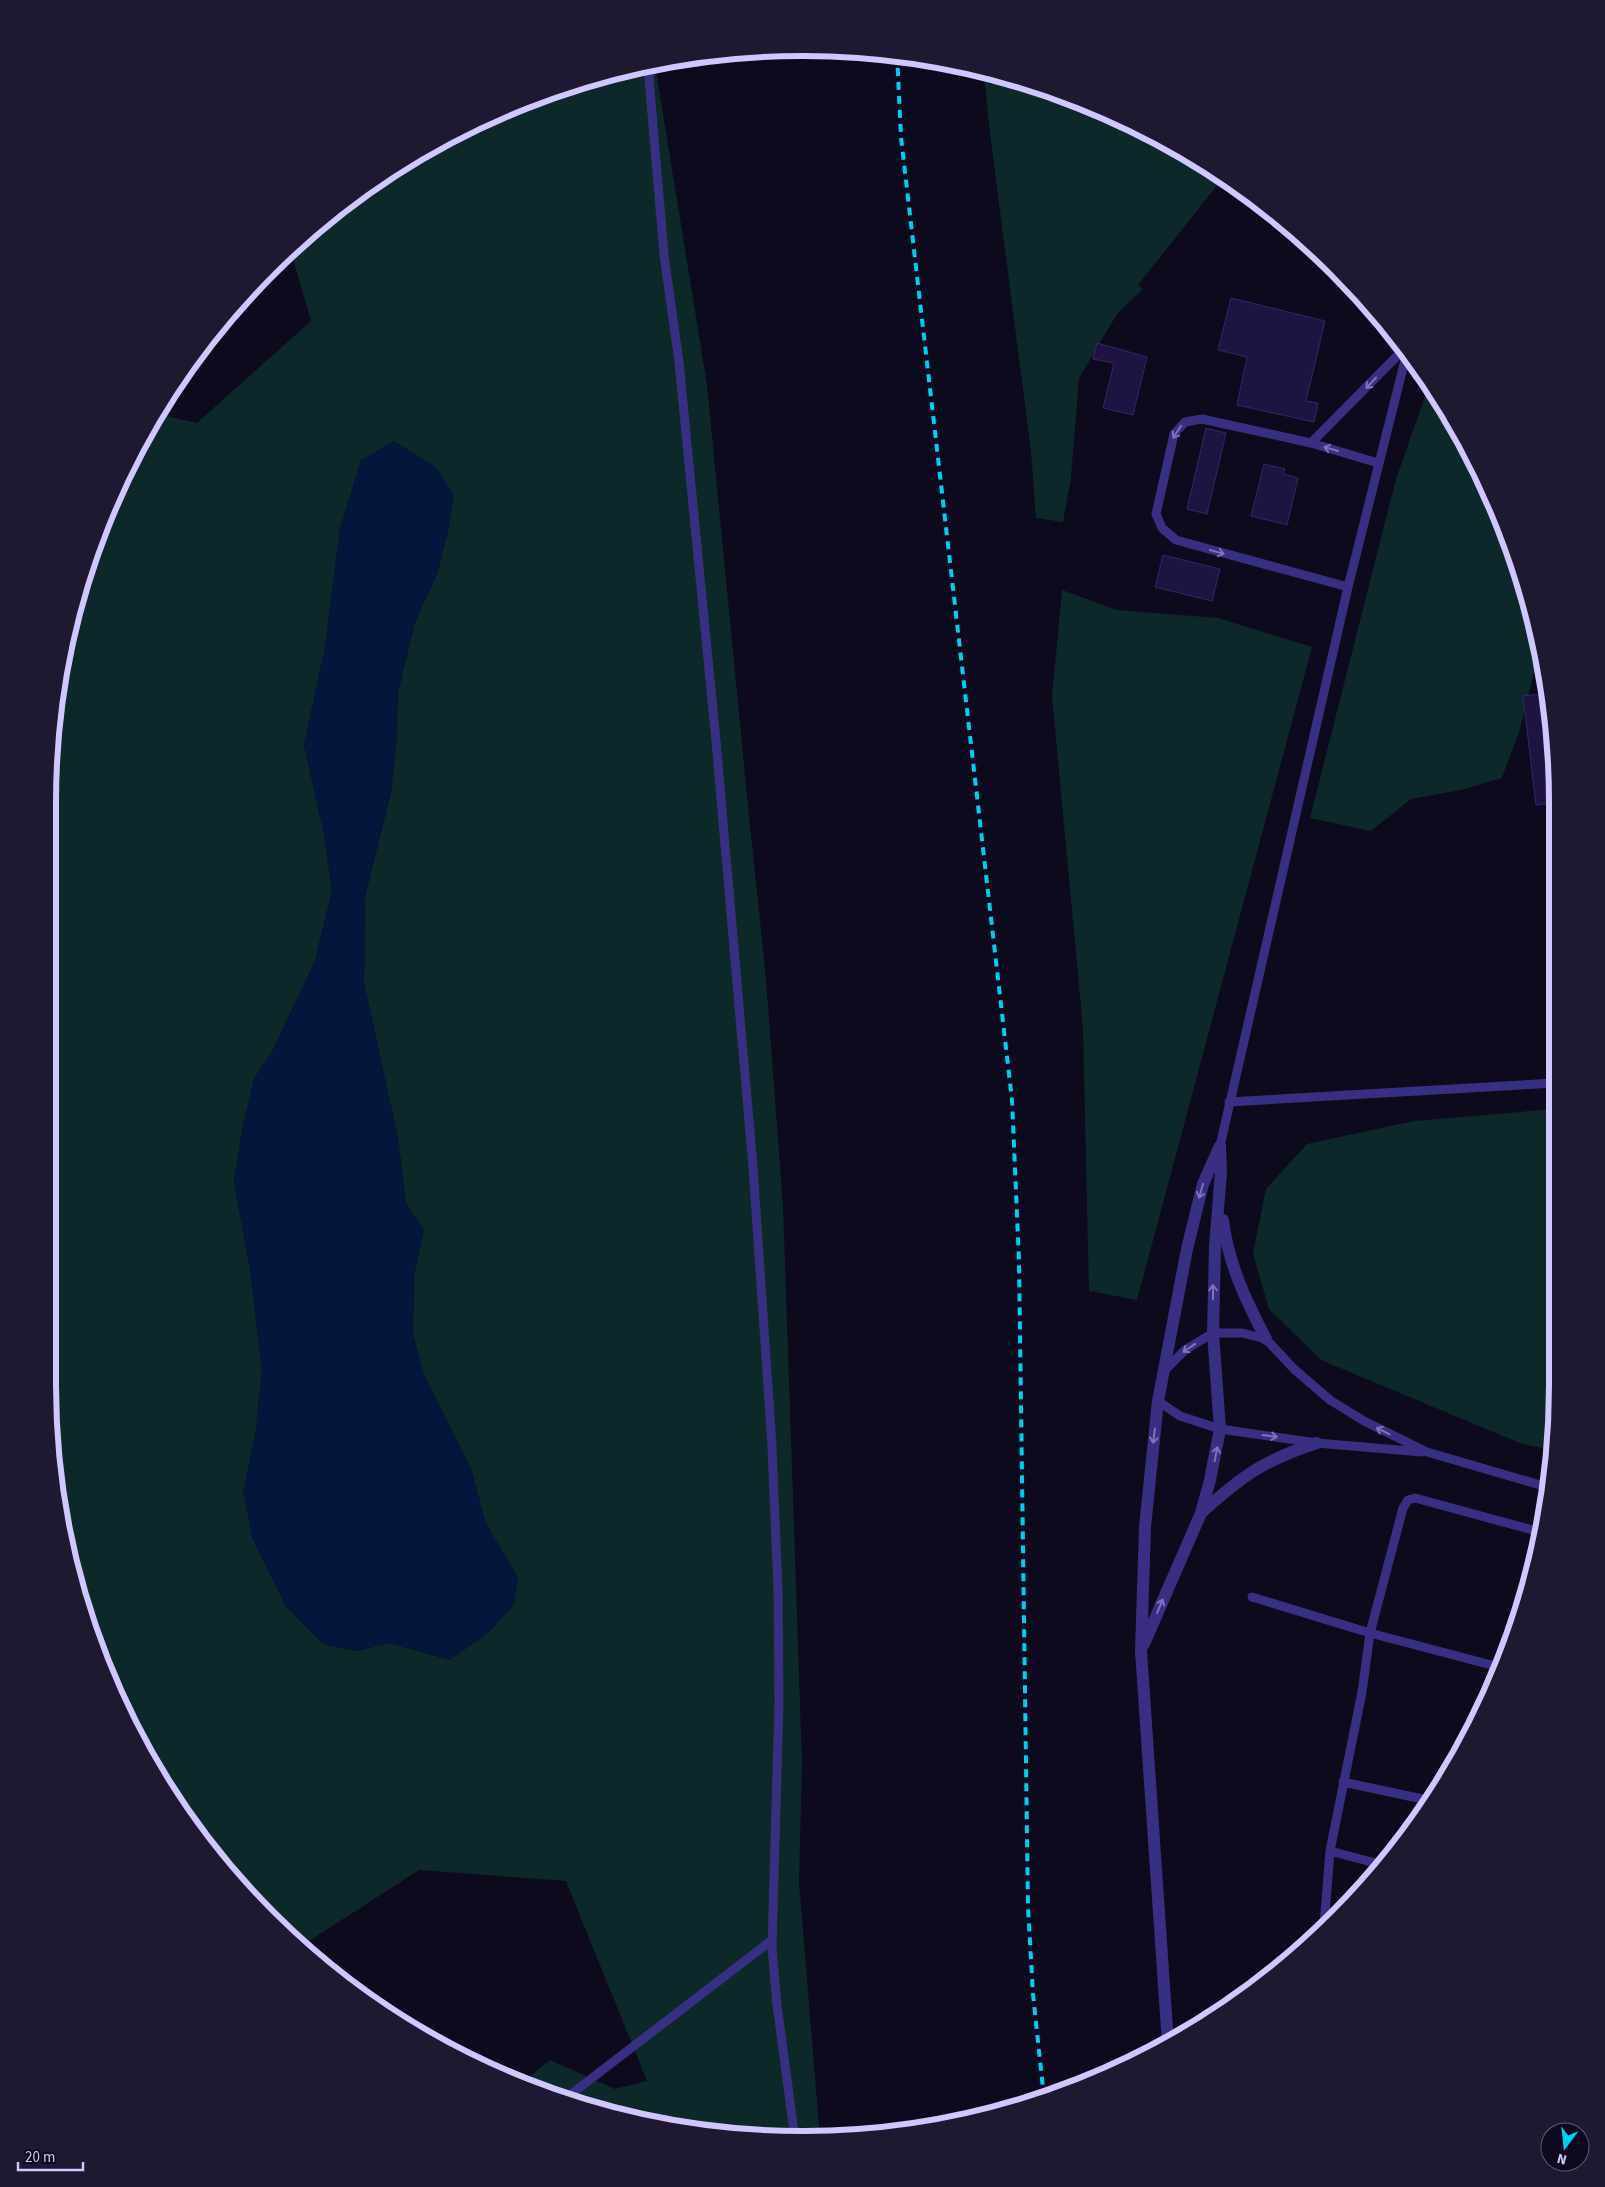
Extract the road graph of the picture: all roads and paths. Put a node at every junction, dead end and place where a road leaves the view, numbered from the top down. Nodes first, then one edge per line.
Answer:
1 (649, 73) edge
2 (1399, 354) edge
3 (1404, 362) edge
4 (1311, 443) junction
5 (1378, 463) junction
6 (1348, 587) junction
7 (1549, 1083) edge
8 (1228, 1102) junction
9 (1220, 1146) junction
10 (1220, 1198) junction
11 (1213, 1333) junction
12 (1266, 1340) junction
13 (1166, 1369) junction
14 (1158, 1402) junction
15 (1220, 1429) junction
16 (1317, 1443) junction
17 (1427, 1452) junction
18 (1541, 1486) edge
19 (1201, 1514) junction
20 (1534, 1530) edge
21 (1252, 1596) dead end
22 (1370, 1633) junction
23 (1141, 1651) junction
24 (1494, 1666) edge
25 (1343, 1782) junction
26 (1423, 1799) edge
27 (1330, 1851) junction
28 (1375, 1863) edge
29 (1325, 1917) edge
30 (772, 1940) junction
31 (1169, 2035) edge
32 (572, 2094) edge
33 (794, 2131) edge

1 - 30 lane
2 -> 4 lane
3 - 5 lane
5 -> 4 lane
4 -> 6 lane
5 - 6 lane
6 - 8 lane
7 - 8 lane
8 - 9 lane
9 - 10 street
9 -> 13 street
11 -> 10 street
10 - 12 street
11 - 12 lane
11 -> 13 lane
11 - 15 street
17 -> 12 lane
13 - 14 street
14 - 15 lane
14 -> 23 street
15 -> 16 lane
19 -> 15 street
16 - 17 lane
16 - 19 street
17 - 18 lane
23 -> 19 street
20 - 22 lane
21 - 22 lane
22 - 24 lane
22 - 25 lane
23 - 31 street
25 - 26 lane
25 - 27 lane
27 - 28 lane
27 - 29 lane
30 - 32 lane
30 - 33 lane

